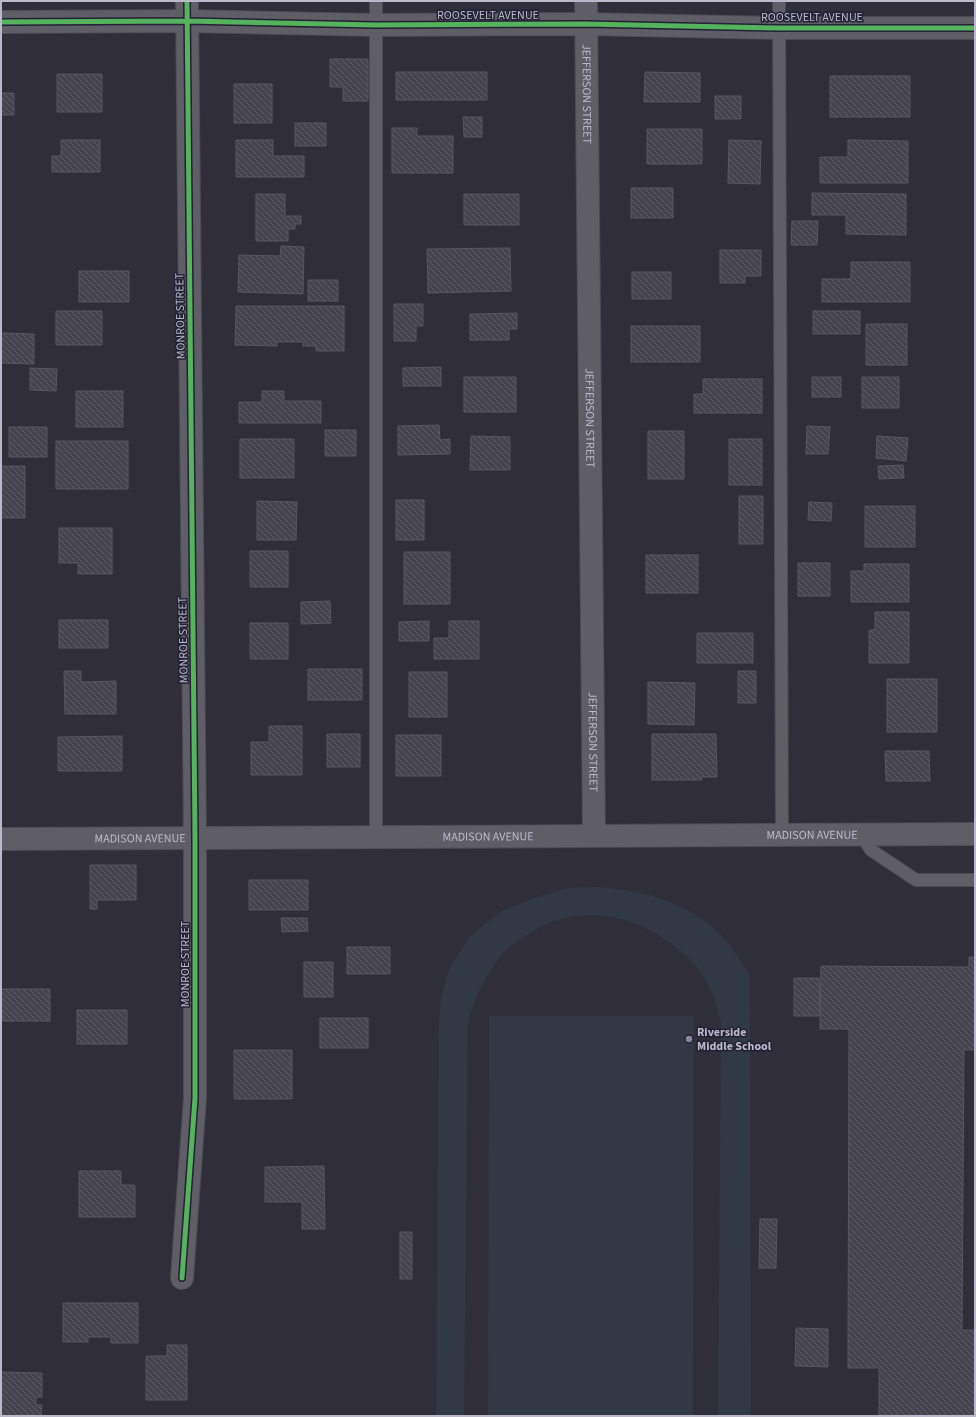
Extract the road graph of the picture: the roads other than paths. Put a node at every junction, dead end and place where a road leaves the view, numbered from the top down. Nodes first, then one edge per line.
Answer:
1 (376, 1) edge
2 (586, 1) edge
3 (779, 1) edge
4 (187, 11) edge
5 (1, 22) edge
6 (586, 24) junction
7 (376, 25) junction
8 (779, 28) junction
9 (975, 28) edge
10 (782, 834) junction
11 (862, 834) junction
12 (975, 834) edge
13 (594, 835) junction
14 (376, 837) junction
15 (195, 838) junction
16 (1, 839) edge
17 (975, 880) edge
18 (182, 1278) dead end

1 - 7 lane
2 - 6 street, JEFFERSON STREET
3 - 8 lane
4 - 5 street, ROOSEVELT AVENUE
4 - 7 street, ROOSEVELT AVENUE
4 - 15 street, MONROE STREET
6 - 7 street, ROOSEVELT AVENUE
6 - 8 street, ROOSEVELT AVENUE
6 - 13 street, JEFFERSON STREET
7 - 14 lane
8 - 9 street, ROOSEVELT AVENUE
8 - 10 lane
10 - 11 street, MADISON AVENUE
10 - 13 street, MADISON AVENUE
11 - 12 street, MADISON AVENUE
11 - 17 lane
13 - 14 street, MADISON AVENUE
14 - 15 street, MADISON AVENUE
15 - 16 street, MADISON AVENUE
15 - 18 street, MONROE STREET

